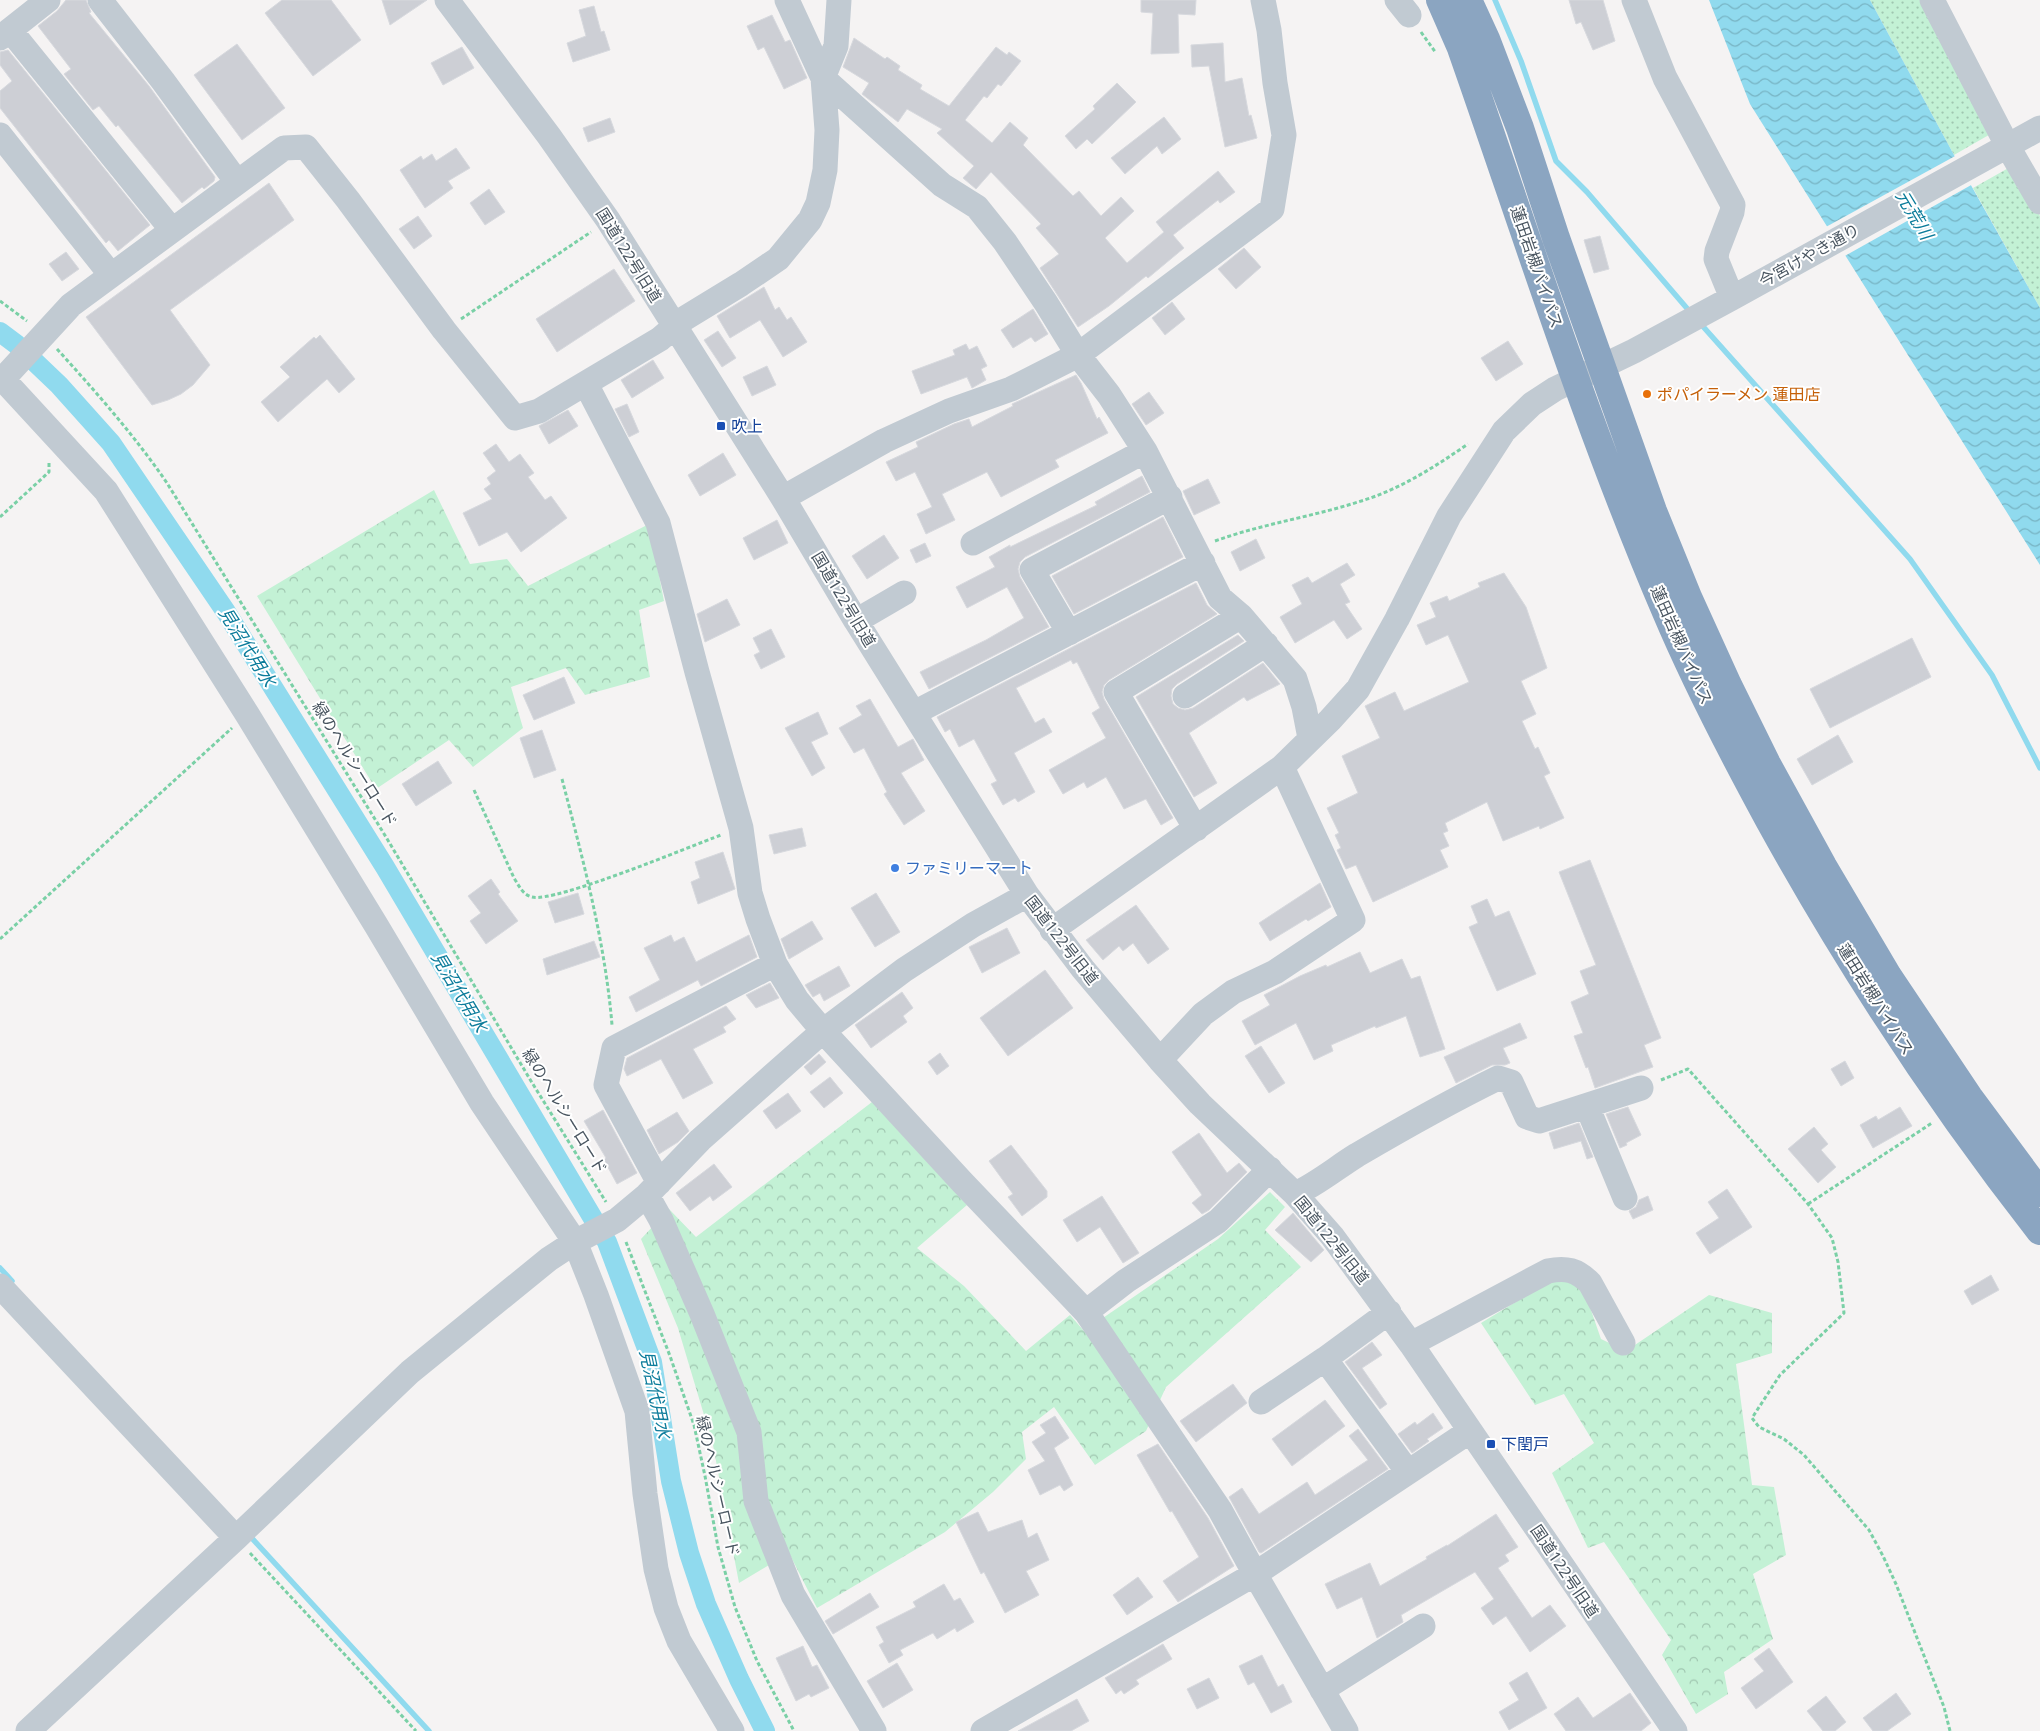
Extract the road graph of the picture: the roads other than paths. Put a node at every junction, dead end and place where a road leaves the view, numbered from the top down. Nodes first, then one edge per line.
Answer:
1 (48, 0) edge
2 (100, 0) edge
3 (447, 0) edge
4 (787, 0) edge
5 (839, 0) edge
6 (1263, 0) edge
7 (1440, 0) edge
8 (1468, 0) edge
9 (1634, 0) edge
10 (1937, 2) edge
11 (5, 34) edge
12 (823, 78) junction
13 (2040, 128) edge
14 (0, 135) edge
15 (2003, 148) junction
16 (237, 182) junction
17 (2040, 202) edge
18 (172, 230) junction
19 (110, 275) junction
20 (1738, 295) junction
21 (674, 328) junction
22 (1078, 354) junction
23 (1602, 367) junction
24 (2, 378) edge
25 (1576, 379) junction
26 (586, 384) junction
27 (1145, 451) junction
28 (1170, 497) junction
29 (782, 498) junction
30 (973, 543) dead end
31 (1199, 556) junction
32 (904, 593) dead end
33 (1241, 616) junction
34 (856, 621) junction
35 (1068, 633) junction
36 (1266, 644) junction
37 (1185, 696) dead end
38 (914, 713) junction
39 (1310, 738) junction
40 (1282, 767) junction
41 (1196, 829) junction
42 (1027, 895) junction
43 (1052, 930) junction
44 (775, 964) junction
45 (823, 1031) junction
46 (1160, 1060) junction
47 (1641, 1088) road end
48 (1587, 1106) junction
49 (1270, 1169) junction
50 (653, 1189) junction
51 (2040, 1193) edge
52 (1296, 1194) junction
53 (1624, 1198) dead end
54 (2040, 1231) edge
55 (579, 1240) junction
56 (0, 1286) edge
57 (1086, 1312) junction
58 (1389, 1312) junction
59 (1623, 1343) dead end
60 (1412, 1344) junction
61 (1325, 1359) junction
62 (1261, 1402) dead end
63 (1470, 1431) junction
64 (1408, 1472) junction
65 (236, 1538) junction
66 (1254, 1574) junction
67 (1423, 1626) dead end
68 (1322, 1690) junction
69 (28, 1731) edge
70 (732, 1731) edge
71 (874, 1731) edge
72 (983, 1731) edge
73 (1346, 1731) edge
74 (1675, 1731) edge

1 - 11 street
2 - 16 street
3 - 21 street, 国道122号旧道
4 - 12 street
5 - 12 street
6 - 22 street
7 - 25 highway, 蓮田岩槻バイパス
8 - 23 highway, 蓮田岩槻バイパス
9 - 20 street
10 - 15 street
11 - 18 street
12 - 21 street
12 - 22 street
13 - 15 street, 今宮けやき通り
14 - 19 street
15 - 17 street
15 - 20 street, 今宮けやき通り
16 - 18 street
16 - 26 street
18 - 19 street
19 - 24 street
20 - 23 street, 今宮けやき通り
21 - 26 street
21 - 29 street, 国道122号旧道
22 - 27 street
22 - 29 street
23 - 25 street, 今宮けやき通り
23 - 51 highway, 蓮田岩槻バイパス
24 - 55 street
25 - 39 street, 今宮けやき通り
25 - 54 highway, 蓮田岩槻バイパス
26 - 44 street
27 - 28 street
27 - 30 street
28 - 31 street
28 - 35 street
29 - 34 street, 国道122号旧道
31 - 33 street
31 - 35 street
32 - 34 street
33 - 36 street
33 - 41 street
34 - 38 street, 国道122号旧道
35 - 38 street
36 - 37 street
36 - 39 street
38 - 42 street, 国道122号旧道
39 - 40 street, 今宮けやき通り
40 - 41 street, 今宮けやき通り
40 - 46 street
41 - 43 street, 今宮けやき通り
42 - 43 street, 国道122号旧道
42 - 45 street
43 - 46 street, 国道122号旧道
44 - 45 street
44 - 50 street
45 - 50 street
45 - 57 street
46 - 49 street, 国道122号旧道
47 - 48 street
48 - 52 street
48 - 53 street
49 - 52 street, 国道122号旧道
49 - 57 street
50 - 55 street
50 - 71 street
52 - 58 street, 国道122号旧道
55 - 65 street
55 - 70 street
56 - 65 street
57 - 66 street
58 - 60 street, 国道122号旧道
58 - 61 street
59 - 60 street
60 - 63 street, 国道122号旧道
61 - 62 street
61 - 64 street
63 - 64 street
63 - 74 street, 国道122号旧道
64 - 66 street
65 - 69 street
66 - 68 street
66 - 72 street
67 - 68 street
68 - 73 street

